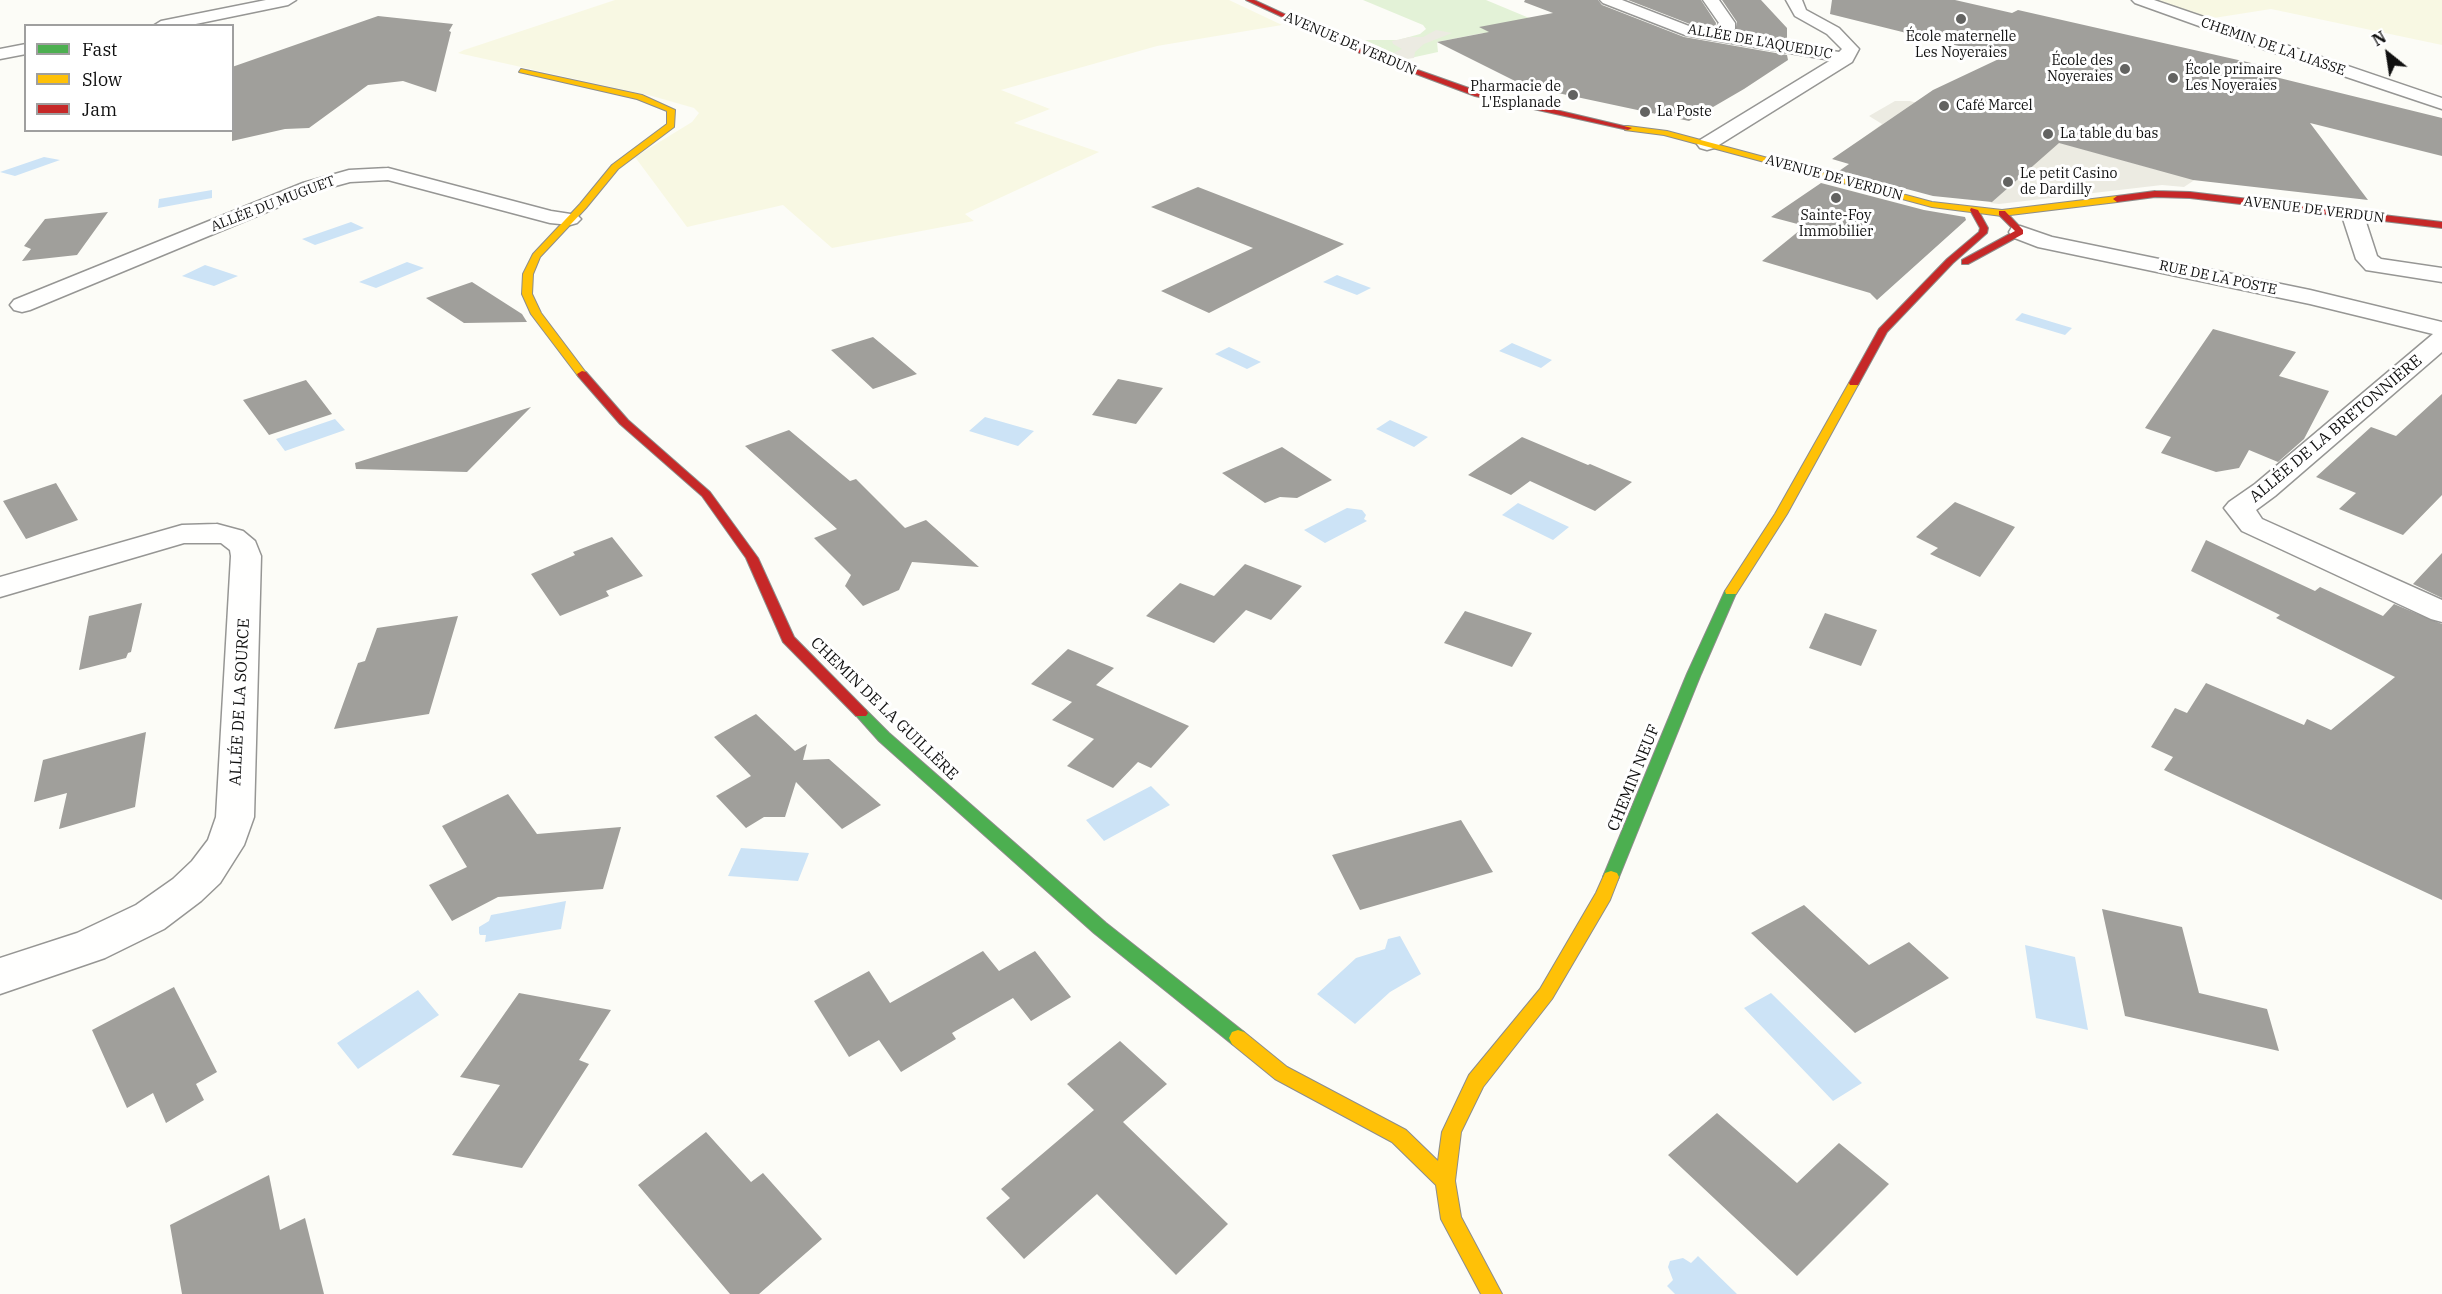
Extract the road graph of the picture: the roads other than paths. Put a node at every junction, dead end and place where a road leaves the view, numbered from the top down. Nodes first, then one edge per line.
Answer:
1 (288, 0) edge
2 (1249, 0) edge
3 (1608, 0) edge
4 (1711, 0) edge
5 (1794, 0) edge
6 (2140, 0) edge
7 (171, 24) edge
8 (1719, 38) junction
9 (24, 49) edge
10 (0, 54) edge
11 (1846, 58) junction
12 (521, 71) dead end
13 (2442, 104) edge
14 (1707, 144) junction
15 (1974, 210) junction
16 (2002, 213) junction
17 (570, 219) junction
18 (2354, 219) dead end
19 (2442, 225) edge
20 (2020, 232) junction
21 (2442, 275) edge
22 (1928, 284) junction
23 (21, 305) dead end
24 (2442, 329) edge
25 (2442, 339) edge
26 (0, 587) edge
27 (2442, 612) edge
28 (0, 976) edge
29 (1445, 1181) junction
30 (1492, 1294) edge

1 - 7 street
2 - 14 street, AVENUE DE VERDUN
3 - 8 street, ALLÉE DE L'AQUEDUC
4 - 8 street
5 - 11 street
6 - 13 street, CHEMIN DE LA LIASSE
8 - 11 street, ALLÉE DE L'AQUEDUC
9 - 10 street
11 - 14 street
12 - 17 street, CHEMIN DE LA GUILLÈRE
14 - 15 street, AVENUE DE VERDUN
15 - 16 street, AVENUE DE VERDUN
15 - 22 street, CHEMIN NEUF
16 - 19 street, AVENUE DE VERDUN
16 - 20 street, RUE DE LA POSTE
17 - 23 street, ALLÉE DU MUGUET
17 - 29 street, CHEMIN DE LA GUILLÈRE
18 - 21 street
20 - 22 street, CHEMIN NEUF
20 - 24 street, RUE DE LA POSTE
22 - 29 street, CHEMIN NEUF
25 - 27 street, ALLÉE DE LA BRETONNIÈRE
26 - 28 street, ALLÉE DE LA SOURCE
29 - 30 street, CHEMIN NEUF

